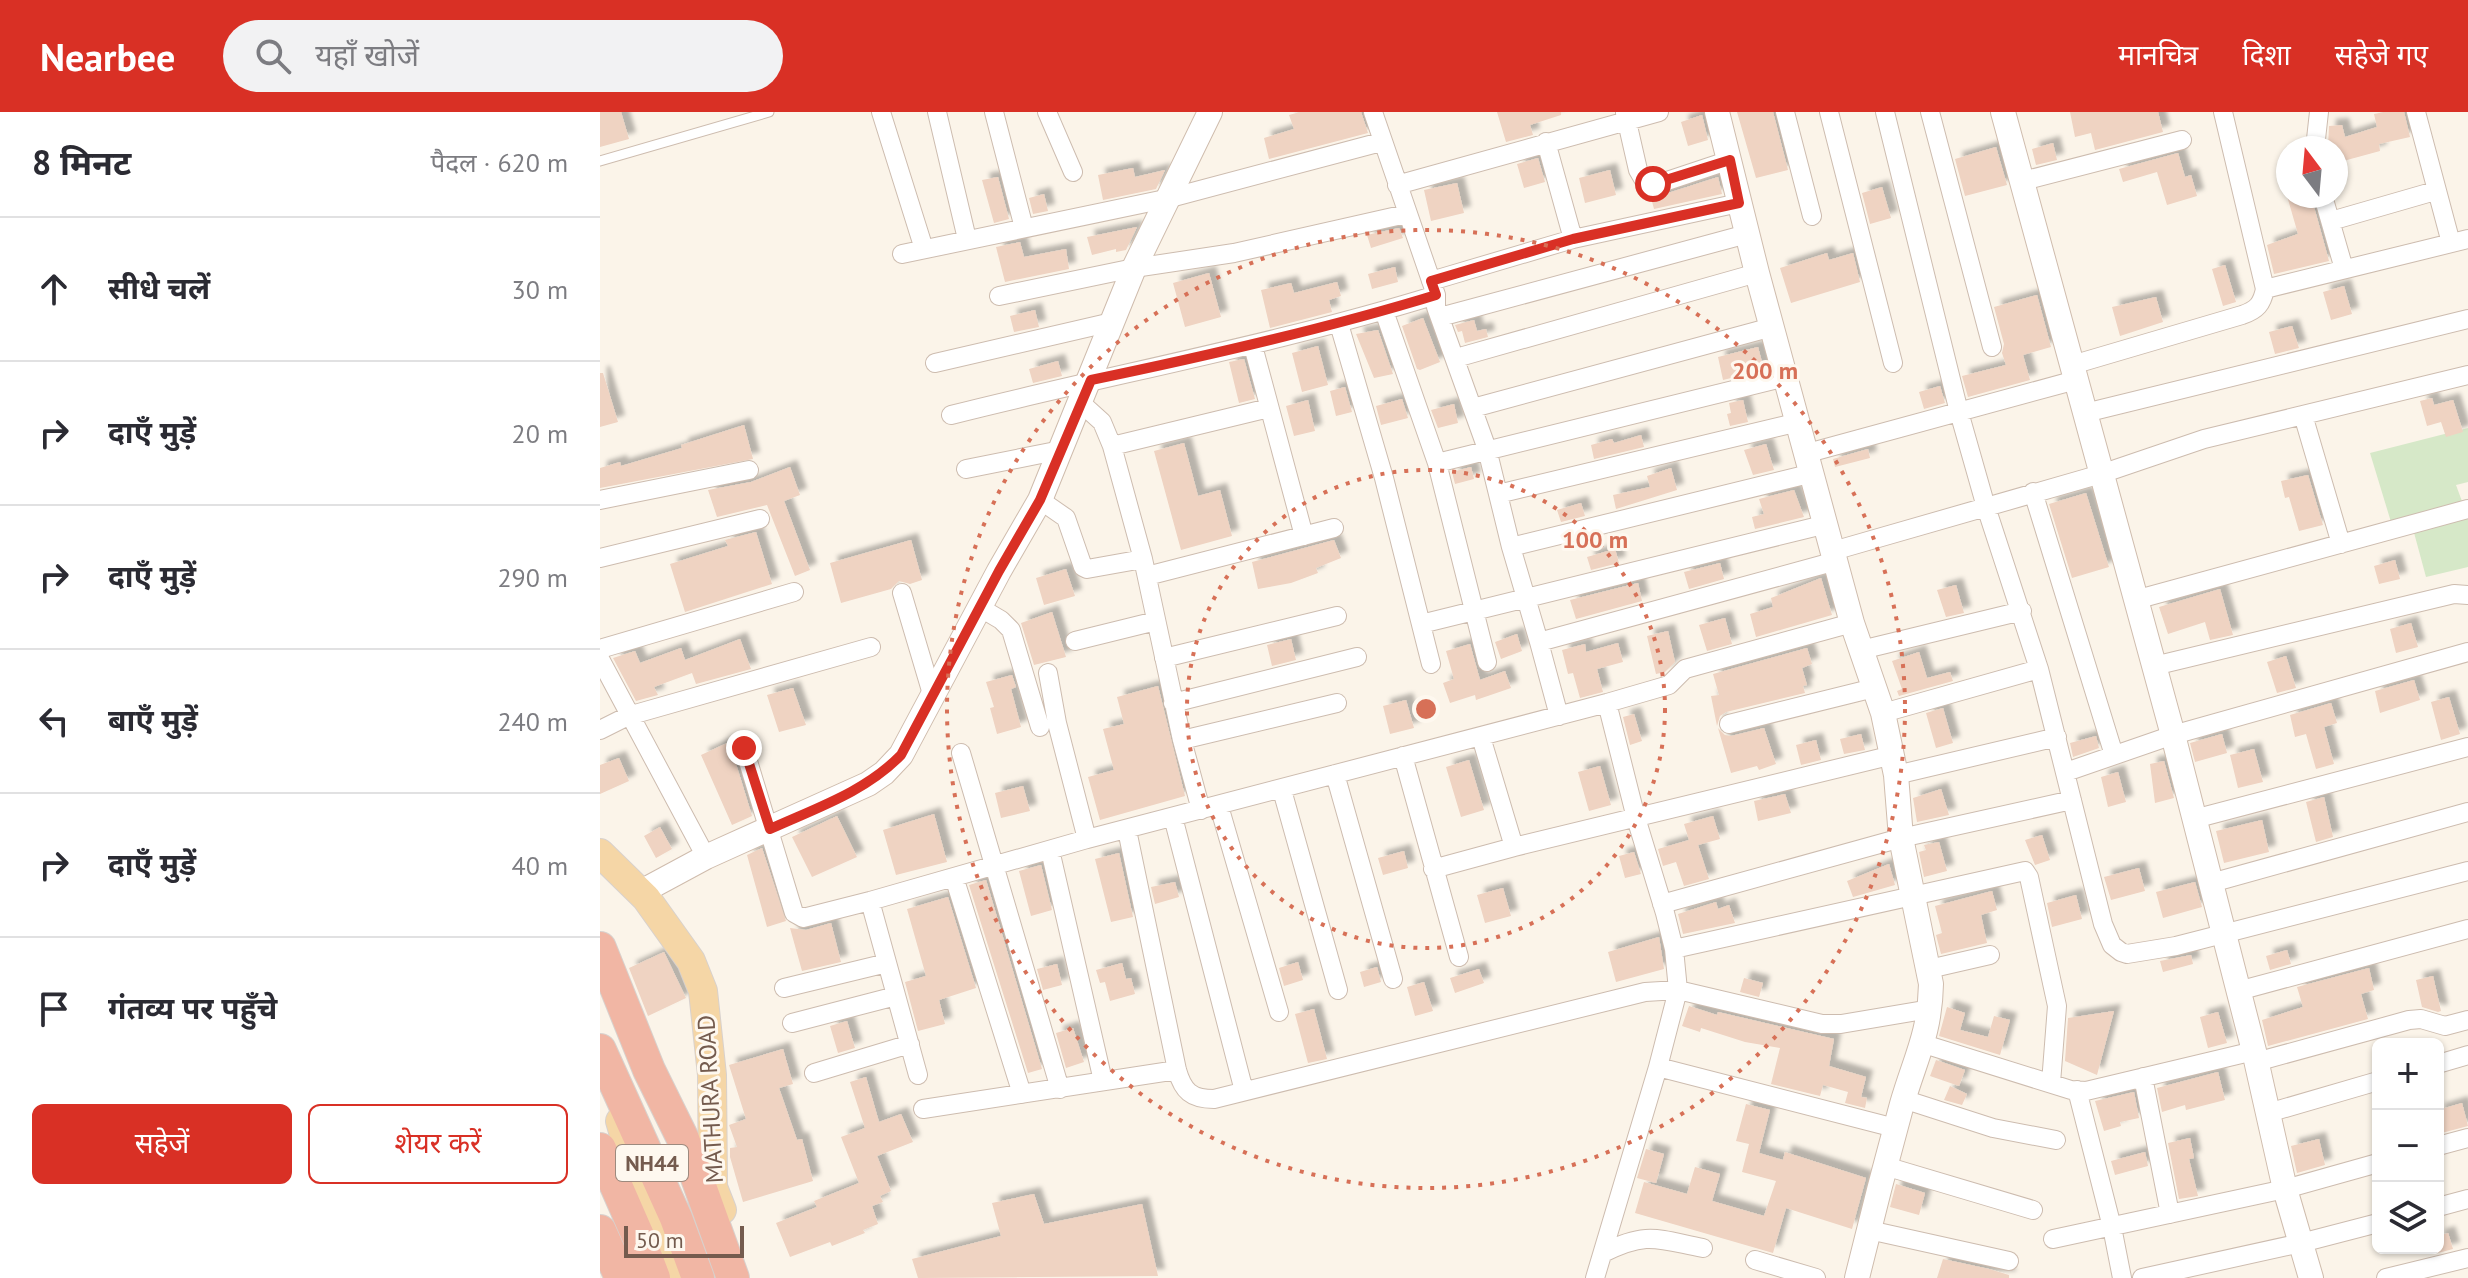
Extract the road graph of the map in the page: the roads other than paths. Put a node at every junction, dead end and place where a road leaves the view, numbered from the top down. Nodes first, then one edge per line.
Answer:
1 (769, 112) edge
2 (881, 112) edge
3 (937, 112) edge
4 (994, 112) edge
5 (1047, 112) edge
6 (1210, 112) edge
7 (1373, 112) edge
8 (1659, 112) edge
9 (1717, 112) edge
10 (1785, 112) edge
11 (1829, 112) edge
12 (1885, 112) edge
13 (1930, 112) edge
14 (2003, 112) edge
15 (2223, 112) edge
16 (2319, 112) edge
17 (2416, 112) edge
18 (1626, 117) edge
19 (2316, 136) edge
20 (2182, 140) dead end
21 (1381, 142) junction
22 (1546, 142) junction
23 (1730, 160) junction
24 (600, 161) edge
25 (1073, 172) dead end
26 (2023, 181) junction
27 (1397, 185) junction
28 (2435, 191) junction
29 (1170, 198) junction
30 (1739, 203) junction
31 (2327, 208) edge
32 (1406, 214) junction
33 (1812, 216) dead end
34 (2331, 221) junction
35 (1024, 228) junction
36 (1747, 234) junction
37 (967, 239) junction
38 (1573, 239) junction
39 (2459, 241) edge
40 (924, 249) junction
41 (902, 254) dead end
42 (1134, 268) junction
43 (2344, 269) junction
44 (1757, 273) junction
45 (1433, 288) junction
46 (2265, 289) junction
47 (999, 296) dead end
48 (1384, 311) junction
49 (1440, 317) junction
50 (2468, 319) edge
51 (1112, 322) junction
52 (1339, 324) junction
53 (1772, 327) junction
54 (1253, 346) junction
55 (1992, 347) dead end
56 (1456, 358) junction
57 (935, 363) dead end
58 (1893, 363) dead end
59 (2074, 372) junction
60 (2468, 375) edge
61 (1786, 377) junction
62 (1091, 380) junction
63 (1081, 403) junction
64 (1269, 408) junction
65 (1473, 408) junction
66 (1959, 412) junction
67 (2085, 413) junction
68 (951, 415) dead end
69 (2303, 415) junction
70 (1799, 422) junction
71 (1112, 446) junction
72 (1487, 449) junction
73 (1061, 450) junction
74 (1437, 463) junction
75 (1810, 463) junction
76 (966, 469) dead end
77 (749, 470) dead end
78 (2101, 474) junction
79 (2033, 492) junction
80 (1498, 494) junction
81 (600, 500) edge
82 (1040, 500) junction
83 (1986, 507) junction
84 (2468, 509) edge
85 (760, 519) dead end
86 (1827, 524) junction
87 (1334, 528) dead end
88 (1304, 536) junction
89 (2341, 544) junction
90 (1511, 547) junction
91 (1835, 556) junction
92 (600, 558) edge
93 (1145, 568) junction
94 (794, 592) dead end
95 (902, 593) dead end
96 (2468, 595) edge
97 (1526, 598) junction
98 (2135, 600) junction
99 (979, 607) junction
100 (1472, 610) junction
101 (2022, 611) junction
102 (1337, 616) dead end
103 (1156, 621) junction
104 (1852, 623) junction
105 (1421, 624) junction
106 (1075, 641) dead end
107 (1539, 642) junction
108 (871, 647) dead end
109 (600, 649) edge
110 (1861, 650) junction
111 (2468, 652) edge
112 (1357, 657) dead end
113 (1164, 658) junction
114 (600, 659) edge
115 (1487, 662) dead end
116 (1431, 664) dead end
117 (2154, 666) junction
118 (2039, 669) junction
119 (1048, 673) dead end
120 (1874, 688) junction
121 (932, 694) junction
122 (1173, 703) junction
123 (1337, 703) dead end
124 (1607, 703) junction
125 (1883, 713) junction
126 (628, 716) junction
127 (1559, 716) junction
128 (1729, 724) dead end
129 (1040, 727) dead end
130 (600, 730) edge
131 (2173, 735) junction
132 (1481, 737) junction
133 (2057, 737) junction
134 (1182, 740) junction
135 (2468, 747) edge
136 (744, 748) dead end
137 (961, 753) dead end
138 (2114, 755) junction
139 (1403, 756) junction
140 (1894, 765) junction
141 (2066, 772) junction
142 (1335, 774) junction
143 (1282, 790) junction
144 (2072, 800) junction
145 (1210, 808) junction
146 (2468, 812) edge
147 (1173, 817) junction
148 (1636, 818) junction
149 (2194, 819) junction
150 (770, 829) junction
151 (1127, 830) junction
152 (1901, 838) junction
153 (1087, 839) junction
154 (1514, 847) junction
155 (1050, 850) junction
156 (600, 853) edge
157 (706, 857) junction
158 (995, 865) junction
159 (1433, 869) junction
160 (2468, 871) edge
161 (954, 877) junction
162 (2211, 883) junction
163 (641, 892) junction
164 (1913, 896) junction
165 (870, 901) junction
166 (1662, 904) junction
167 (2468, 929) edge
168 (2224, 933) junction
169 (600, 948) edge
170 (1674, 949) junction
171 (1990, 955) dead end
172 (1459, 957) dead end
173 (887, 963) junction
174 (1929, 969) junction
175 (1393, 979) dead end
176 (600, 980) edge
177 (784, 988) dead end
178 (1338, 990) dead end
179 (1678, 990) junction
180 (2238, 991) junction
181 (896, 996) junction
182 (1930, 1009) junction
183 (1279, 1012) dead end
184 (2468, 1020) edge
185 (792, 1023) dead end
186 (910, 1044) junction
187 (1924, 1044) junction
188 (600, 1050) edge
189 (2468, 1055) edge
190 (2255, 1056) junction
191 (2444, 1062) edge
192 (1658, 1067) junction
193 (649, 1070) junction
194 (1177, 1070) junction
195 (814, 1073) dead end
196 (918, 1075) dead end
197 (2143, 1077) junction
198 (1103, 1081) junction
199 (600, 1082) edge
200 (2051, 1083) junction
201 (2372, 1083) edge
202 (1060, 1089) junction
203 (2077, 1090) junction
204 (1244, 1091) junction
205 (1022, 1094) junction
206 (1903, 1099) junction
207 (923, 1109) dead end
208 (2268, 1113) junction
209 (1895, 1128) junction
210 (2468, 1138) edge
211 (2056, 1140) dead end
212 (2444, 1144) edge
213 (600, 1149) edge
214 (2372, 1165) edge
215 (1885, 1166) junction
216 (2285, 1189) junction
217 (2468, 1199) edge
218 (2444, 1205) edge
219 (2033, 1210) dead end
220 (2170, 1214) junction
221 (2372, 1225) edge
222 (2112, 1227) junction
223 (1869, 1230) junction
224 (600, 1231) edge
225 (2053, 1239) dead end
226 (2301, 1243) junction
227 (1703, 1248) dead end
228 (1603, 1253) junction
229 (600, 1256) edge
230 (2468, 1258) edge
231 (1755, 1260) dead end
232 (2009, 1261) dead end
233 (618, 1278) edge
234 (654, 1278) edge
235 (671, 1278) edge
236 (698, 1278) edge
237 (733, 1278) edge
238 (748, 1278) edge
239 (1595, 1278) edge
240 (1816, 1278) edge
241 (1857, 1278) edge
242 (2122, 1278) edge
243 (2142, 1278) edge
244 (2311, 1278) edge
245 (2386, 1278) edge

1 - 24 lane
2 - 40 street
3 - 37 street
4 - 35 street
5 - 25 street
6 - 29 street
7 - 21 street
8 - 18 street
9 - 23 street
10 - 33 street
11 - 58 street
12 - 66 street
13 - 55 street
14 - 26 street
15 - 46 street
16 - 19 street
17 - 28 street
18 - 22 street
18 - 23 street
20 - 26 street
21 - 27 street
21 - 29 street
22 - 27 street
22 - 38 street
23 - 30 street
26 - 59 street
27 - 32 street
28 - 34 street
28 - 39 street
29 - 35 street
29 - 42 street
30 - 36 street
30 - 38 street
31 - 34 street
32 - 42 street
32 - 45 street
34 - 43 street
35 - 37 street
36 - 44 street
36 - 49 street
37 - 40 street
38 - 45 street
39 - 43 street
40 - 41 street
42 - 47 street
42 - 51 street
43 - 46 street
44 - 53 street
44 - 56 street
45 - 48 street
45 - 49 street
46 - 59 street
48 - 52 street
48 - 74 street
49 - 56 street
50 - 67 street
51 - 57 street
51 - 62 street
52 - 54 street
52 - 105 street
53 - 61 street
53 - 65 street
54 - 62 street
54 - 64 street
56 - 65 street
59 - 66 street
59 - 67 street
60 - 69 street
61 - 70 street
61 - 72 street
62 - 63 street
62 - 68 street
63 - 71 street
63 - 73 street
64 - 71 street
64 - 88 street
65 - 72 street
66 - 75 street
66 - 83 street
67 - 78 street
69 - 78 street
69 - 89 street
70 - 75 street
70 - 80 street
71 - 93 street
72 - 74 street
72 - 80 street
73 - 76 street
73 - 82 street
74 - 100 street
75 - 86 street
75 - 90 street
77 - 81 street
78 - 79 street
78 - 98 street
79 - 83 street
79 - 138 street
80 - 90 street
82 - 93 street
82 - 99 street
83 - 91 street
83 - 101 street
84 - 89 street
85 - 92 street
86 - 91 street
86 - 97 street
87 - 88 street
88 - 93 street
89 - 98 street
90 - 97 street
91 - 104 street
91 - 107 street
93 - 103 street
94 - 109 street
95 - 121 street
96 - 117 street
97 - 100 street
97 - 107 street
98 - 117 street
99 - 121 street
99 - 129 street
100 - 105 street
100 - 115 street
101 - 110 street
101 - 118 street
102 - 113 street
103 - 106 street
103 - 113 street
104 - 110 street
104 - 124 street
105 - 116 street
107 - 127 street
108 - 126 street
110 - 120 street
111 - 131 street
112 - 122 street
113 - 122 street
114 - 126 street
117 - 131 street
118 - 125 street
118 - 133 street
119 - 153 street
120 - 125 street
120 - 128 street
121 - 150 street
122 - 134 street
123 - 134 street
124 - 127 street
124 - 148 street
125 - 140 street
126 - 130 street
126 - 157 street
127 - 132 street
131 - 138 street
131 - 149 street
132 - 139 street
132 - 154 street
133 - 140 street
133 - 141 street
134 - 145 street
135 - 149 street
136 - 150 street
137 - 158 street
138 - 141 street
139 - 142 street
139 - 159 street
140 - 148 street
140 - 152 street
141 - 144 street
142 - 143 street
142 - 175 street
143 - 145 street
143 - 178 street
144 - 152 street
144 - 168 street
145 - 147 street
145 - 183 street
146 - 162 street
147 - 151 street
147 - 204 street
148 - 154 street
148 - 166 street
149 - 162 street
150 - 157 street
150 - 165 street
151 - 153 street
151 - 194 street
152 - 164 street
152 - 166 street
153 - 155 street
154 - 159 street
155 - 158 street
155 - 198 street
156 - 163 main road, MATHURA ROAD
157 - 163 street
158 - 161 street
158 - 202 street
159 - 172 street
160 - 168 street
161 - 165 street
161 - 205 street
162 - 168 street
163 - 238 main road, MATHURA ROAD
164 - 170 street
164 - 174 street
164 - 200 street
165 - 173 street
166 - 170 street
167 - 180 street
168 - 180 street
169 - 193 highway
170 - 179 street
171 - 174 street
173 - 177 street
173 - 181 street
174 - 182 street
176 - 193 street
179 - 182 street
179 - 192 street
179 - 204 street
180 - 190 street
181 - 185 street
181 - 186 street
182 - 187 street
184 - 190 street
186 - 195 street
186 - 196 street
187 - 200 street
187 - 206 street
188 - 236 highway, MATHURA ROAD / NH44
189 - 191 street
190 - 197 street
190 - 208 street
192 - 209 street
192 - 228 street
193 - 237 highway
194 - 198 street
194 - 204 street
197 - 203 street
197 - 220 street
198 - 202 street
199 - 235 main road
200 - 203 street
201 - 208 street
202 - 205 street
203 - 222 street
205 - 207 street
206 - 209 street
206 - 211 street
208 - 216 street
209 - 215 street
210 - 212 street
213 - 234 highway, NH44
214 - 216 street
215 - 219 street
215 - 223 street
216 - 220 street
216 - 226 street
217 - 218 street
220 - 222 street
221 - 226 street
222 - 225 street
222 - 242 street
223 - 232 street
223 - 241 street
224 - 233 highway
226 - 243 street
226 - 244 street
227 - 228 street
228 - 239 street
229 - 233 main road
230 - 245 street
231 - 240 street

